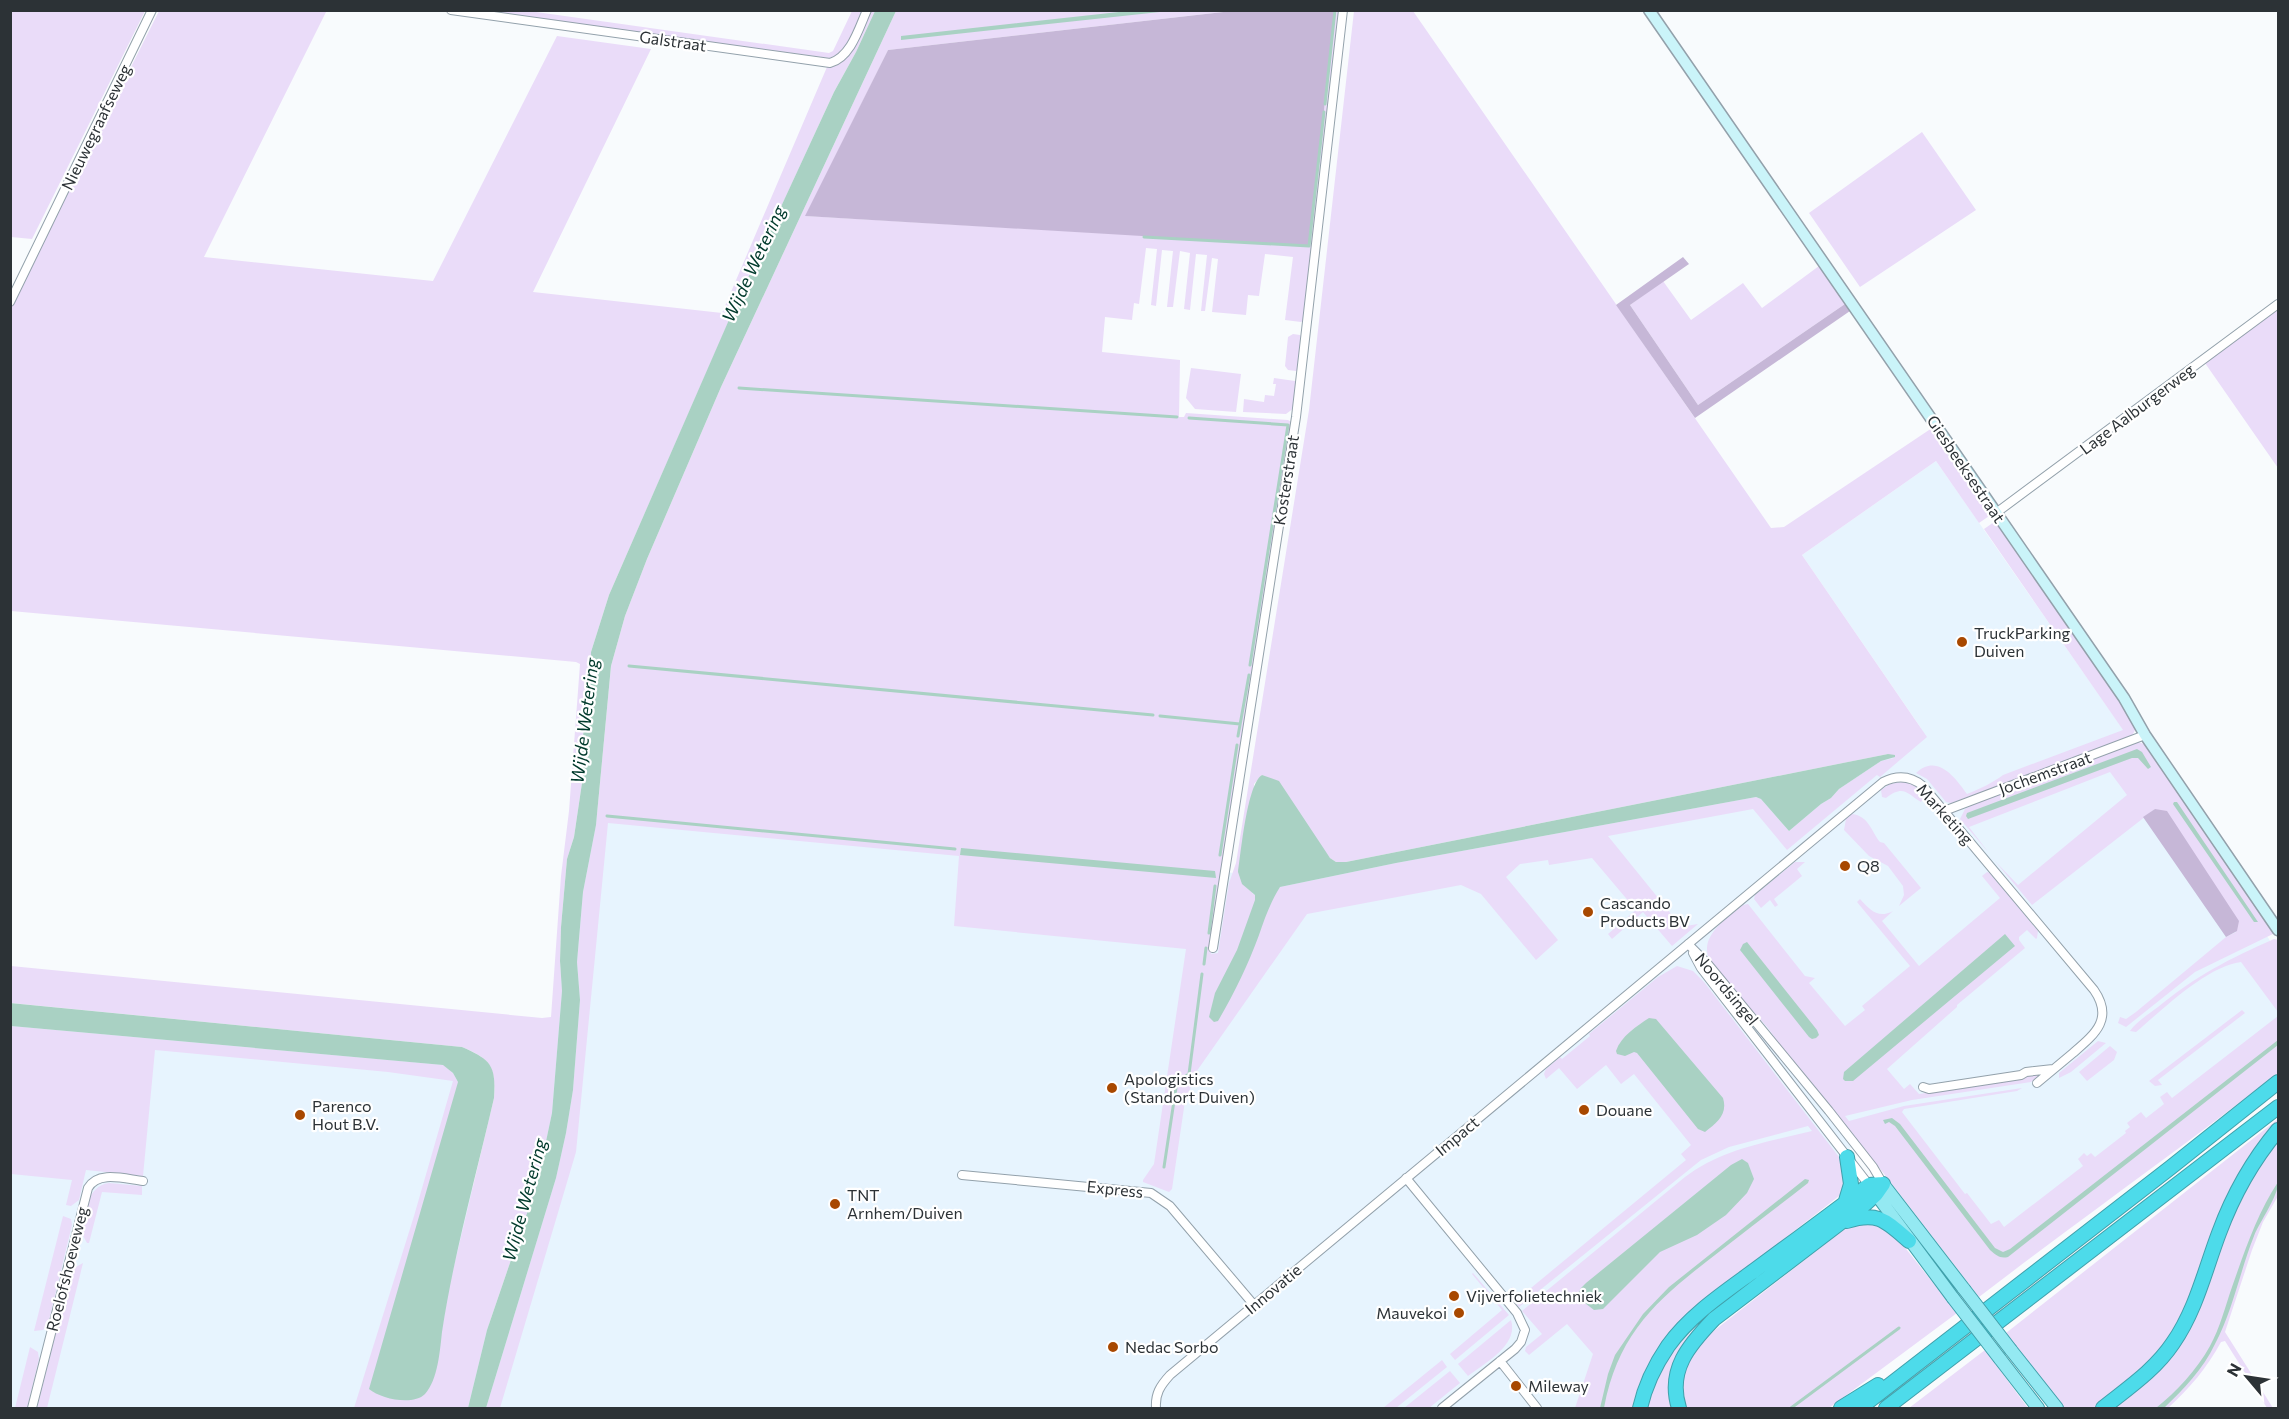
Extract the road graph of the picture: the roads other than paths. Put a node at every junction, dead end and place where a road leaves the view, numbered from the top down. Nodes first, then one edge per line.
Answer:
1 (152, 10) edge
2 (451, 10) edge
3 (867, 10) edge
4 (1343, 10) edge
5 (1649, 10) edge
6 (10, 302) edge
7 (2278, 304) edge
8 (1996, 513) junction
9 (2145, 735) junction
10 (1944, 811) junction
11 (2278, 930) edge
12 (1688, 944) junction
13 (1213, 948) dead end
14 (2054, 1069) junction
15 (2278, 1082) edge
16 (2037, 1083) dead end
17 (1923, 1087) dead end
18 (2278, 1107) edge
19 (2278, 1130) edge
20 (1847, 1157) junction
21 (962, 1175) dead end
22 (1406, 1178) junction
23 (143, 1181) dead end
24 (1872, 1185) junction
25 (1845, 1204) junction
26 (1842, 1222) junction
27 (1909, 1241) junction
28 (1254, 1305) junction
29 (1926, 1357) junction
30 (1500, 1361) junction
31 (32, 1408) edge
32 (1156, 1408) edge
33 (1442, 1408) edge
34 (1537, 1408) edge
35 (1640, 1408) edge
36 (1679, 1408) edge
37 (1841, 1408) edge
38 (1860, 1408) edge
39 (1886, 1408) edge
40 (2038, 1408) edge
41 (2057, 1408) edge
42 (2103, 1408) edge

1 - 6 street, Nieuwegraafseweg
2 - 3 street, Galstraat
4 - 13 street, Kosterstraat
5 - 8 street, Giesbeeksestraat
7 - 8 street, Lage Aalburgerweg
8 - 9 street, Giesbeeksestraat
9 - 10 street, Jochemstraat
9 - 11 street, Giesbeeksestraat
10 - 12 street, Marketing
10 - 14 street, Marketing
12 - 20 street, Noordsingel
12 - 22 street, Impact
12 - 24 street, Noordsingel
14 - 16 street, Marketing
14 - 17 street
15 - 29 highway
18 - 39 highway
19 - 42 highway
20 - 24 street, Noordsingel
20 - 25 highway
21 - 28 street, Express
22 - 28 street, Innovatie
22 - 30 street
23 - 31 street, Roelofshoeveweg
24 - 25 highway
24 - 26 highway
24 - 27 main road, Noordsingel
24 - 41 main road, Noordsingel, bridge
25 - 35 highway
26 - 27 highway
26 - 36 highway
27 - 40 main road, Noordsingel, bridge
28 - 32 street, Innovatie
29 - 37 highway
29 - 38 highway
30 - 33 street
30 - 34 street

